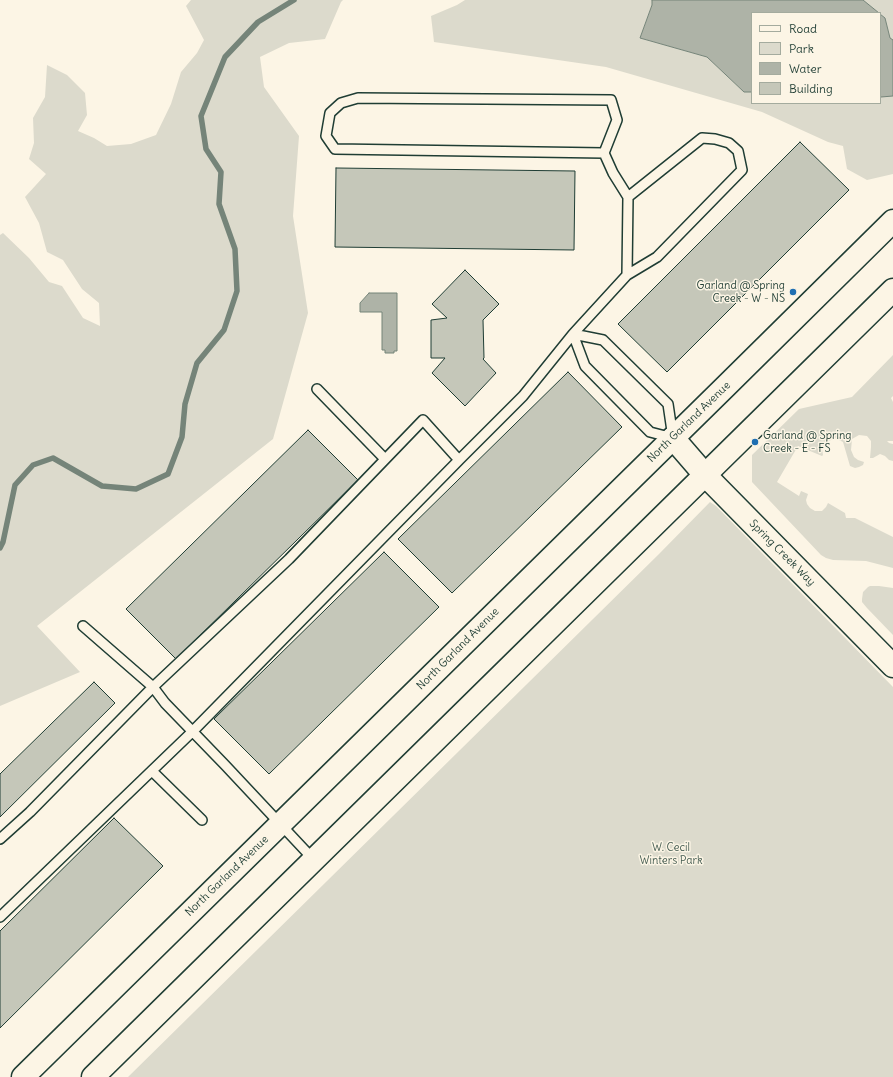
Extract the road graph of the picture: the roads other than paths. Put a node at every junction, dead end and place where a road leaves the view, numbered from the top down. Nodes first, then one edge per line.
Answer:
1 (604, 153) junction
2 (628, 197) junction
3 (893, 221) edge
4 (627, 275) junction
5 (893, 290) edge
6 (573, 334) junction
7 (317, 389) dead end
8 (673, 438) junction
9 (385, 459) junction
10 (459, 460) junction
11 (705, 475) junction
12 (83, 626) dead end
13 (893, 666) edge
14 (152, 687) junction
15 (192, 732) junction
16 (152, 771) junction
17 (202, 820) dead end
18 (280, 824) junction
19 (0, 839) edge
20 (314, 860) junction
21 (0, 917) edge
22 (23, 1077) edge
23 (93, 1077) edge

1 - 1 lane
1 - 2 lane
2 - 4 lane
2 - 4 lane
3 - 8 main road, North Garland Avenue
4 - 6 lane
5 - 11 main road
6 - 8 lane
6 - 8 lane
6 - 10 lane
7 - 9 lane
8 - 11 main road, Spring Creek Way
8 - 18 main road, North Garland Avenue
9 - 10 lane
9 - 14 lane
10 - 15 lane
11 - 13 main road, Spring Creek Way
11 - 20 main road
12 - 14 lane
14 - 15 lane
14 - 19 lane
15 - 16 lane
15 - 18 lane
16 - 17 lane
16 - 21 lane
18 - 20 lane
18 - 22 main road, North Garland Avenue
20 - 23 main road

